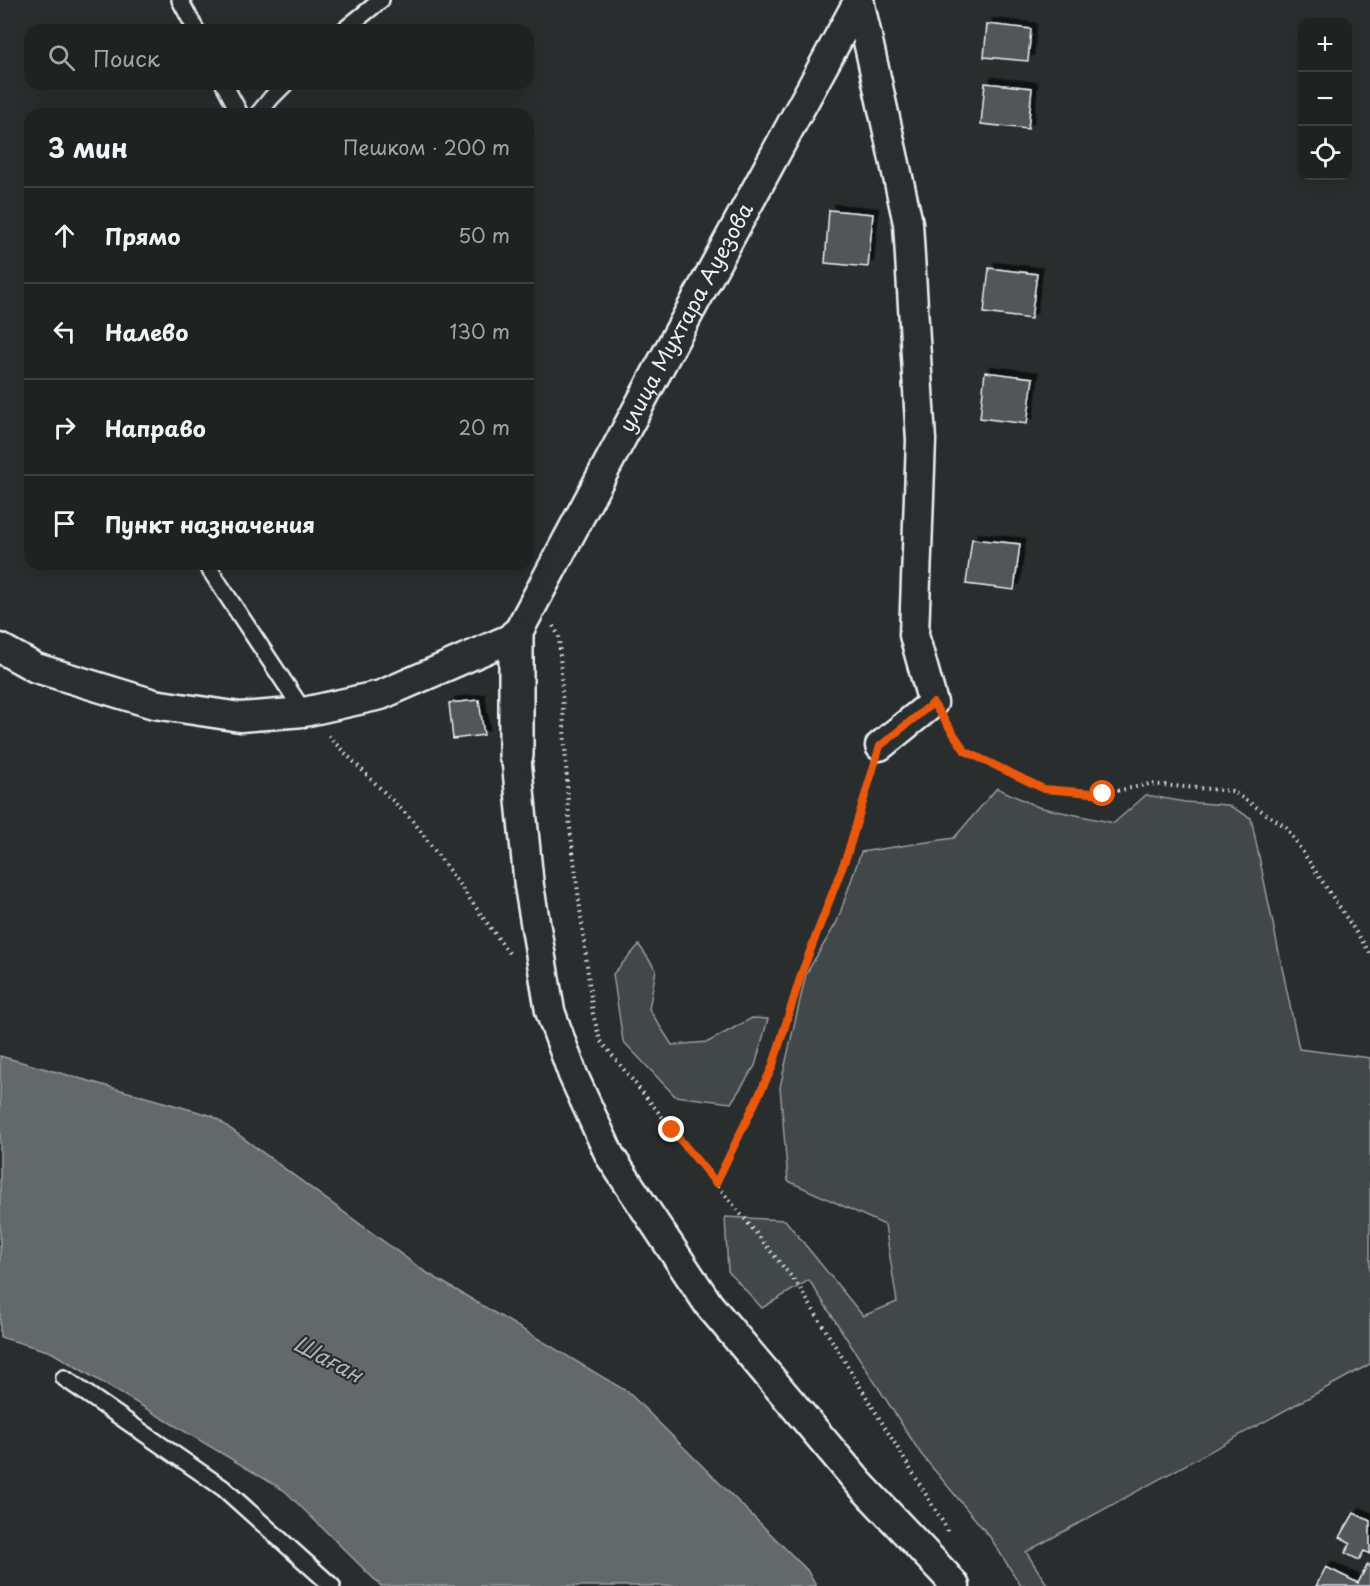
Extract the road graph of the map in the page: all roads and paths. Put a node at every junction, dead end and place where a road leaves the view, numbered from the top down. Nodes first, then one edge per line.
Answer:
1 (180, 0) edge
2 (381, 0) edge
3 (859, 0) edge
4 (193, 24) edge
5 (351, 24) edge
6 (227, 90) edge
7 (279, 90) edge
8 (237, 108) edge
9 (263, 108) edge
10 (210, 570) edge
11 (516, 636) junction
12 (559, 636) dead end
13 (0, 648) edge
14 (933, 703) junction
15 (304, 712) junction
16 (880, 746) joint
17 (516, 755) joint
18 (1370, 953) edge
19 (516, 963) dead end
20 (716, 1183) junction
21 (64, 1378) dead end
22 (950, 1580) edge
23 (332, 1586) edge

1 - 4 lane
2 - 5 lane
3 - 11 street, улица Мухтара Ауезова
3 - 14 street
6 - 8 lane
7 - 9 lane
10 - 15 lane
11 - 15 street
11 - 17 street
12 - 20 path
13 - 15 street
14 - 16 street
14 - 18 path
15 - 19 path
16 - 20 path
17 - 22 street
20 - 22 path
21 - 23 lane

